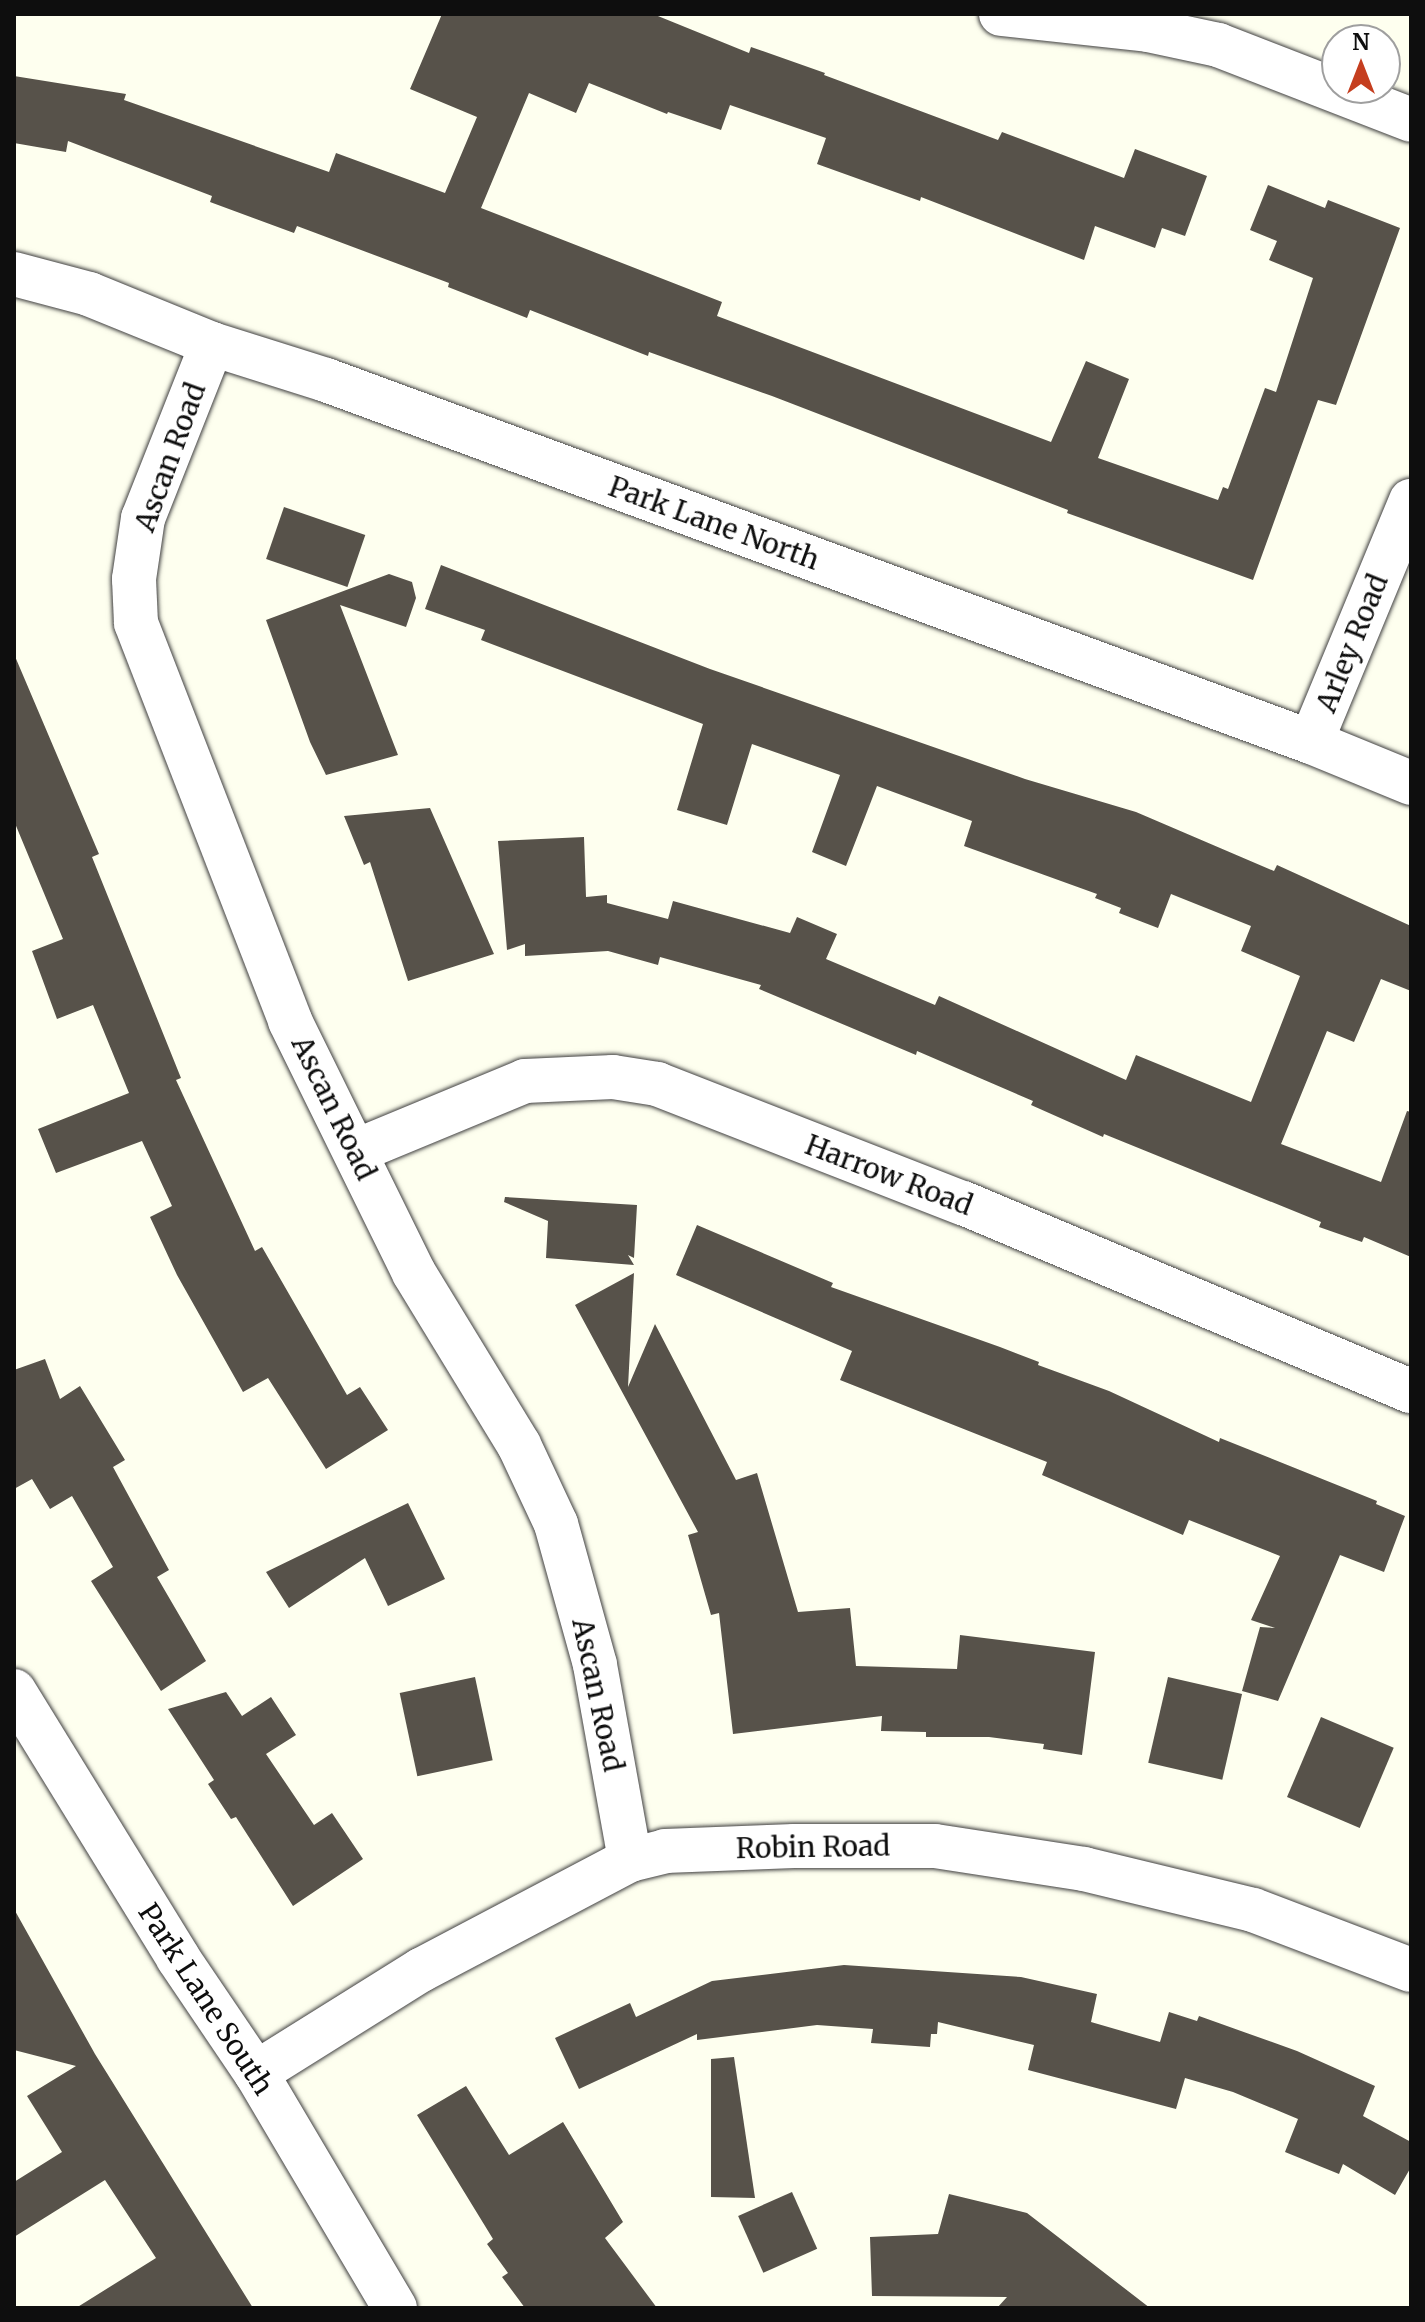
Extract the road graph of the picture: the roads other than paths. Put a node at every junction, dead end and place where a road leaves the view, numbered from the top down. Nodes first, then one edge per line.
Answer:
1 (1001, 14) edge
2 (1411, 120) edge
3 (14, 274) edge
4 (212, 344) junction
5 (1411, 501) edge
6 (1311, 742) junction
7 (1411, 783) edge
8 (356, 1151) junction
9 (1411, 1391) edge
10 (14, 1691) edge
11 (630, 1860) junction
12 (1411, 1970) edge
13 (256, 2073) junction
14 (395, 2308) edge

1 - 2 street
3 - 4 street, Park Lane North
4 - 6 street, Park Lane North
4 - 8 street, Ascan Road
5 - 6 street, Arley Road
6 - 7 street, Park Lane North
8 - 9 street, Harrow Road
8 - 11 street, Ascan Road
10 - 13 street, Park Lane South
11 - 12 street, Robin Road
11 - 13 street, Robin Road
13 - 14 street, Park Lane South

